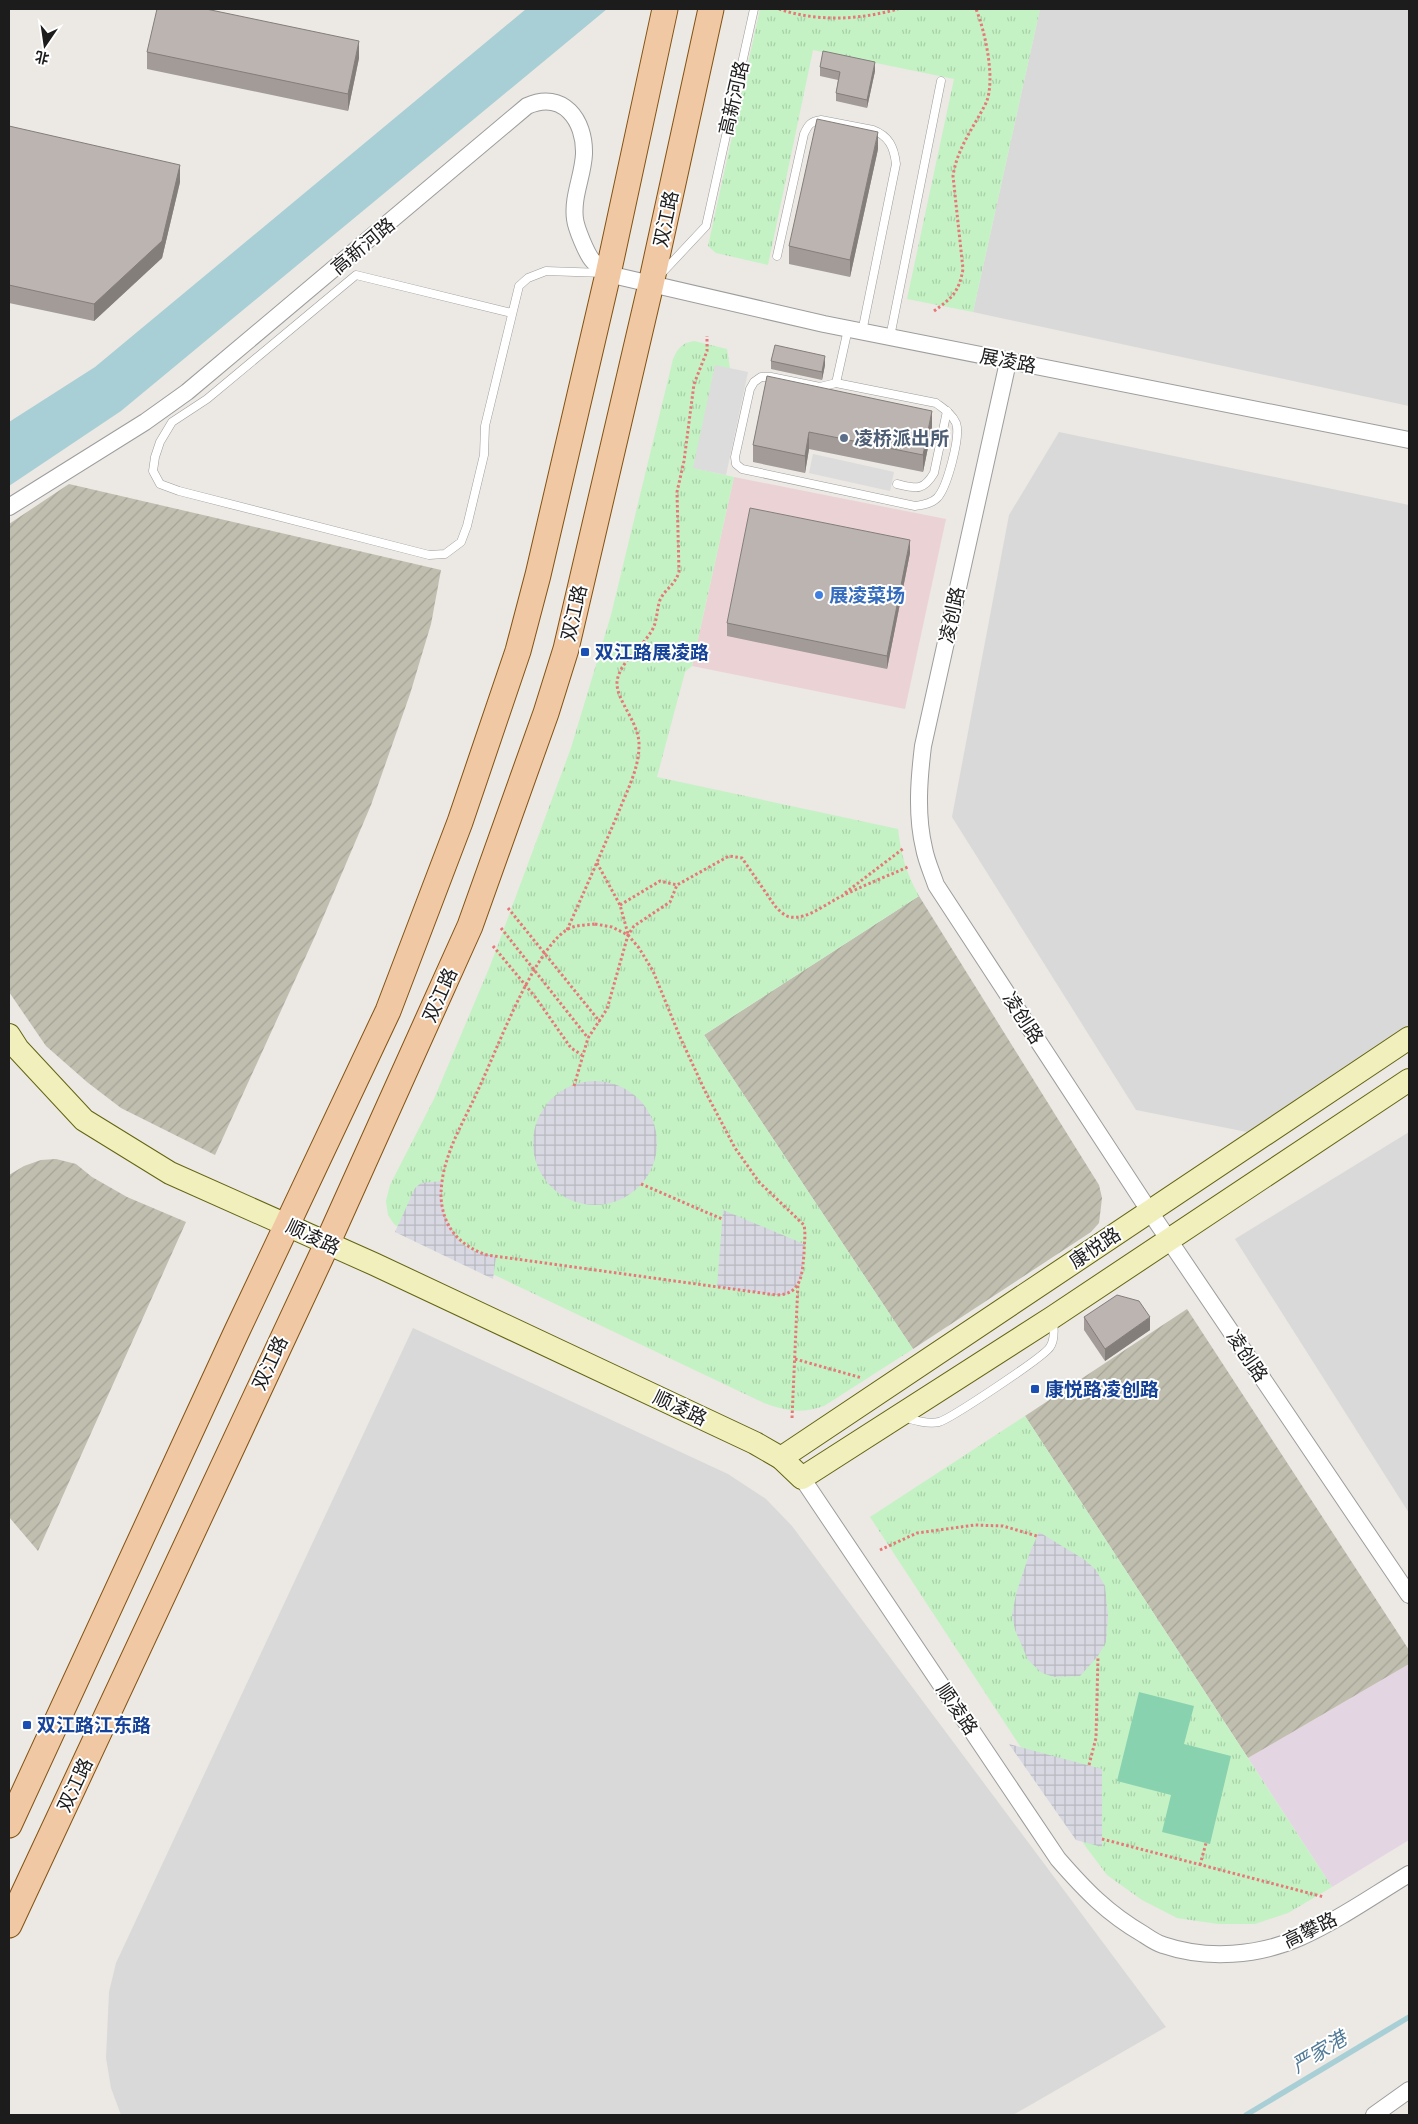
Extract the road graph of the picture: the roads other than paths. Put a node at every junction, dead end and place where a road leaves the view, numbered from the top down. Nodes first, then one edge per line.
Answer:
1 (665, 9) edge
2 (710, 9) edge
3 (754, 9) edge
4 (941, 81) dead end
5 (777, 256) dead end
6 (608, 274) junction
7 (651, 284) junction
8 (512, 314) junction
9 (855, 330) junction
10 (890, 337) junction
11 (1008, 362) junction
12 (836, 383) junction
13 (947, 411) junction
14 (1409, 440) edge
15 (897, 484) dead end
16 (9, 507) edge
17 (9, 1035) edge
18 (1409, 1038) edge
19 (1409, 1080) edge
20 (1150, 1212) junction
21 (287, 1225) junction
22 (1169, 1240) junction
23 (327, 1244) junction
24 (781, 1458) junction
25 (802, 1478) junction
26 (1409, 1596) edge
27 (9, 1825) edge
28 (1409, 1874) edge
29 (9, 1925) edge
30 (1200, 1953) joint
31 (1409, 2090) edge
32 (1374, 2115) edge

1 - 6 main road
2 - 7 main road, 双江路
3 - 7 lane, 高新河路
4 - 10 lane
5 - 9 lane
6 - 7 street, 展凌路
6 - 8 lane
6 - 16 street, 高新河路
6 - 21 main road
7 - 9 street, 展凌路
7 - 23 main road, 双江路
8 - 8 lane
9 - 10 street, 展凌路
9 - 12 lane
10 - 11 street, 展凌路
11 - 14 street, 展凌路
11 - 20 street, 凌创路
12 - 13 lane
12 - 13 lane
13 - 15 lane
17 - 21 street, 顺凌路
18 - 20 street, 康悦路
19 - 22 street, 康悦路
20 - 22 street, 凌创路
20 - 24 street, 康悦路
21 - 23 street, 顺凌路
21 - 27 main road
22 - 25 street, 康悦路
22 - 26 street, 凌创路
23 - 24 street, 顺凌路
23 - 29 main road, 双江路
24 - 25 street, 顺凌路
25 - 30 street, 顺凌路
28 - 30 street, 高攀路
31 - 32 street

